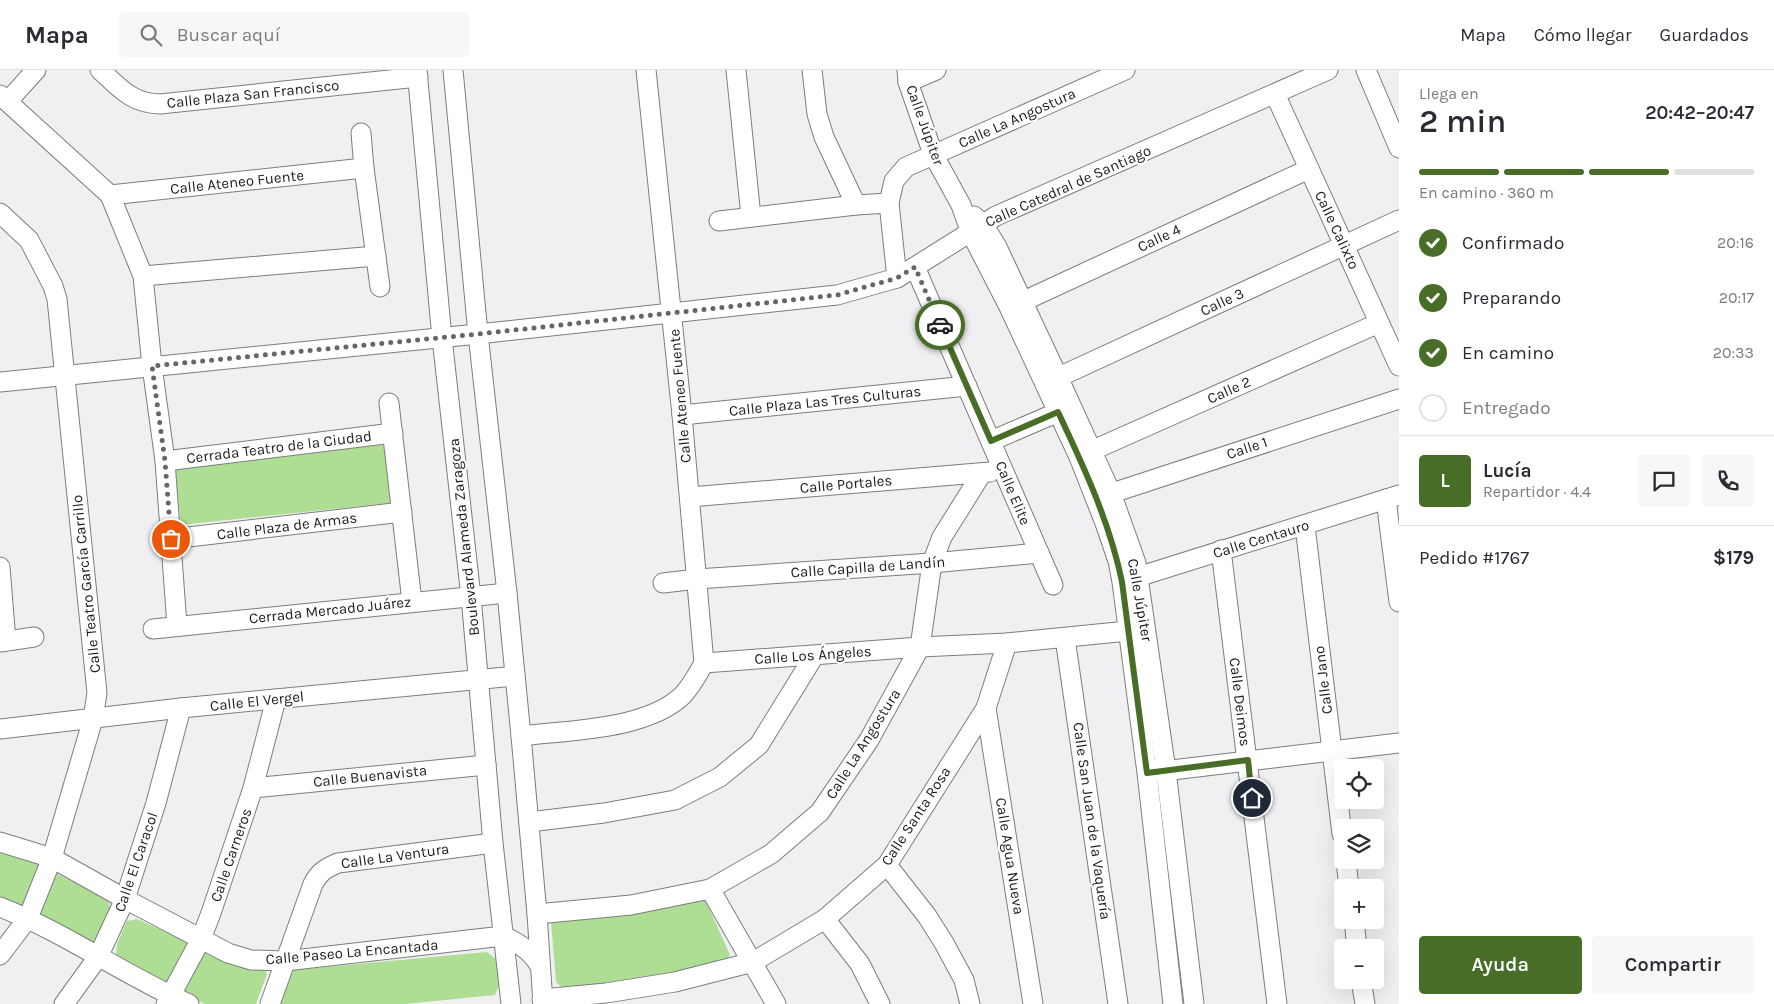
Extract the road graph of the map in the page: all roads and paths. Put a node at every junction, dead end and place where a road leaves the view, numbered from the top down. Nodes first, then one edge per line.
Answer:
1 (36, 70) edge
2 (100, 70) edge
3 (453, 70) edge
4 (646, 70) edge
5 (736, 70) edge
6 (812, 70) edge
7 (936, 70) edge
8 (1125, 70) edge
9 (1328, 70) edge
10 (1366, 70) edge
11 (418, 73) edge
12 (1302, 75) edge
13 (908, 76) edge
14 (1275, 94) junction
15 (4, 98) edge
16 (1392, 109) edge
17 (361, 132) dead end
18 (1399, 148) edge
19 (933, 154) junction
20 (364, 168) junction
21 (1308, 169) junction
22 (110, 195) junction
23 (889, 203) junction
24 (856, 205) junction
25 (0, 213) edge
26 (751, 217) junction
27 (1399, 220) edge
28 (719, 221) dead end
29 (977, 228) junction
30 (1344, 245) junction
31 (376, 256) junction
32 (915, 267) junction
33 (143, 276) junction
34 (897, 278) junction
35 (380, 287) dead end
36 (1016, 304) junction
37 (672, 313) junction
38 (1379, 323) junction
39 (478, 334) junction
40 (442, 338) junction
41 (152, 366) junction
42 (1399, 366) edge
43 (64, 376) junction
44 (1052, 380) junction
45 (0, 382) edge
46 (967, 386) junction
47 (1399, 398) edge
48 (390, 403) dead end
49 (1065, 409) junction
50 (682, 415) junction
51 (393, 433) junction
52 (991, 441) junction
53 (1086, 454) junction
54 (165, 461) junction
55 (1003, 470) junction
56 (982, 474) junction
57 (690, 496) junction
58 (1103, 496) junction
59 (1393, 497) edge
60 (402, 512) junction
61 (1305, 526) junction
62 (171, 539) junction
63 (1221, 550) junction
64 (1039, 554) junction
65 (932, 563) junction
66 (0, 567) edge
67 (697, 579) junction
68 (1130, 579) junction
69 (663, 583) dead end
70 (1053, 585) dead end
71 (508, 593) junction
72 (472, 597) junction
73 (412, 602) junction
74 (1399, 602) edge
75 (177, 626) junction
76 (153, 629) dead end
77 (1128, 631) junction
78 (34, 638) dead end
79 (1065, 638) junction
80 (3, 641) edge
81 (1007, 643) junction
82 (920, 647) junction
83 (814, 656) junction
84 (704, 663) junction
85 (515, 676) junction
86 (479, 679) junction
87 (276, 699) junction
88 (181, 708) junction
89 (986, 708) junction
90 (94, 719) junction
91 (0, 729) edge
92 (521, 736) junction
93 (1399, 743) edge
94 (1332, 751) junction
95 (1248, 760) junction
96 (486, 765) junction
97 (1166, 770) junction
98 (1147, 773) junction
99 (253, 788) junction
100 (1340, 819) edge
101 (529, 822) junction
102 (0, 842) edge
103 (493, 843) junction
104 (52, 858) junction
105 (887, 865) junction
106 (710, 889) junction
107 (125, 899) junction
108 (0, 907) edge
109 (537, 914) junction
110 (28, 918) junction
111 (825, 919) junction
112 (503, 936) junction
113 (201, 939) junction
114 (0, 956) edge
115 (98, 957) junction
116 (285, 961) junction
117 (752, 962) junction
118 (540, 966) junction
119 (1363, 989) edge
120 (168, 1000) edge
121 (542, 1002) edge
122 (64, 1004) edge
123 (189, 1004) edge
124 (270, 1004) edge
125 (506, 1004) edge
126 (776, 1004) edge
127 (880, 1004) edge
128 (970, 1004) edge
129 (1033, 1004) edge
130 (1118, 1004) edge
131 (1173, 1004) edge
132 (1194, 1004) edge
133 (1277, 1004) edge
134 (1365, 1004) edge

1 - 15 street
2 - 11 street, Calle Plaza San Francisco
3 - 39 street
4 - 37 street, Calle Ateneo Fuente
5 - 26 street
6 - 24 street
7 - 13 street
8 - 19 street, Calle La Angostura
9 - 12 street, Calle Catedral de Santiago
10 - 16 street
11 - 40 street, Boulevard Alameda Zaragoza
12 - 14 street, Calle Catedral de Santiago
13 - 19 street, Calle Júpiter
14 - 21 street, Calle Calixto
14 - 29 street, Calle Catedral de Santiago
15 - 22 street
16 - 18 street
17 - 20 street
19 - 23 street, Calle La Angostura
19 - 29 street, Calle Júpiter
20 - 22 street, Calle Ateneo Fuente
20 - 31 street
21 - 30 street, Calle Calixto
21 - 36 street, Calle 4
22 - 33 street
23 - 24 street
23 - 34 street, Calle La Angostura
24 - 26 street
25 - 43 street, Calle Teatro García Carrillo
26 - 28 street
27 - 30 street, Calle 3
29 - 32 street, Calle Catedral de Santiago
29 - 36 street, Calle Júpiter
30 - 38 street, Calle Calixto
30 - 44 street, Calle 3
31 - 33 street
31 - 35 street
32 - 34 street, Calle Catedral de Santiago
32 - 46 street, Calle Elite
33 - 41 street
34 - 37 street, Calle Catedral de Santiago
36 - 44 street, Calle Júpiter
37 - 39 street, Calle Catedral de Santiago
37 - 50 street, Calle Ateneo Fuente
38 - 42 street, Calle Calixto
38 - 53 street, Calle 2
39 - 40 street, Calle Catedral de Santiago
39 - 71 street
40 - 41 street, Calle Catedral de Santiago
40 - 72 street, Boulevard Alameda Zaragoza
41 - 43 street, Calle Catedral de Santiago
41 - 54 street
43 - 45 street, Calle Catedral de Santiago
43 - 90 street, Calle Teatro García Carrillo
44 - 49 street, Calle Júpiter
46 - 50 street, Calle Plaza Las Tres Culturas
46 - 52 street, Calle Elite
47 - 58 street, Calle 1
48 - 51 street
49 - 52 street
49 - 53 street, Calle Júpiter
50 - 57 street, Calle Ateneo Fuente
51 - 54 street, Cerrada Teatro de la Ciudad
51 - 60 street
52 - 55 street, Calle Elite
53 - 58 street, Calle Júpiter
54 - 62 street
55 - 56 street, Calle Portales
55 - 64 street, Calle Elite
56 - 57 street, Calle Portales
56 - 65 street, Calle La Angostura
57 - 67 street, Calle Ateneo Fuente
58 - 68 street, Calle Júpiter
59 - 61 street, Calle Centauro
59 - 74 street
60 - 62 street, Calle Plaza de Armas
60 - 73 street
61 - 63 street, Calle Centauro
61 - 94 street, Calle Jano
62 - 75 street
63 - 68 street, Calle Centauro
63 - 95 street, Calle Deimos
64 - 65 street, Calle Capilla de Landín
64 - 70 street, Calle Elite
65 - 67 street, Calle Capilla de Landín
65 - 82 street, Calle La Angostura
66 - 80 street
67 - 69 street, Calle Capilla de Landín
67 - 84 street, Calle Ateneo Fuente
68 - 77 street, Calle Júpiter
68 - 97 street, Calle Júpiter
71 - 72 street, Cerrada Mercado Juárez
71 - 85 street
72 - 73 street, Cerrada Mercado Juárez
72 - 86 street, Boulevard Alameda Zaragoza
73 - 75 street, Cerrada Mercado Juárez
75 - 76 street, Cerrada Mercado Juárez
77 - 79 street, Calle Los Ángeles
77 - 98 street, Calle Júpiter
78 - 80 street
79 - 81 street, Calle Los Ángeles
79 - 130 street, Calle San Juan de la Vaquería
81 - 82 street, Calle Los Ángeles
81 - 89 street, Calle Santa Rosa
82 - 83 street, Calle Los Ángeles
82 - 106 street, Calle La Angostura
83 - 84 street, Calle Los Ángeles
83 - 101 street
84 - 92 street
85 - 86 street, Calle El Vergel
85 - 92 street
86 - 87 street, Calle El Vergel
86 - 96 street, Boulevard Alameda Zaragoza
87 - 88 street, Calle El Vergel
87 - 99 street, Calle Carneros
88 - 90 street, Calle El Vergel
88 - 107 street, Calle El Caracol
89 - 105 street, Calle Santa Rosa
89 - 129 street, Calle Agua Nueva
90 - 91 street, Calle El Vergel
90 - 104 street, Calle Teatro García Carrillo
92 - 101 street
93 - 94 street
94 - 95 street
94 - 100 street, Calle Jano
95 - 97 street
95 - 133 street, Calle Deimos
96 - 99 street, Calle Buenavista
96 - 103 street, Boulevard Alameda Zaragoza
97 - 98 street
97 - 132 street, Calle Júpiter
98 - 131 street, Calle Júpiter
99 - 113 street, Calle Carneros
101 - 109 street
102 - 104 street, Calle Paseo La Encantada
103 - 112 street, Boulevard Alameda Zaragoza
103 - 116 street, Calle La Ventura
104 - 107 street, Calle Paseo La Encantada
104 - 110 street, Calle Teatro García Carrillo
105 - 111 street, Calle Santa Rosa
105 - 128 street
106 - 109 street, Calle La Angostura
106 - 117 street
107 - 113 street, Calle Paseo La Encantada
107 - 115 street, Calle El Caracol
108 - 110 street
109 - 118 street
110 - 114 street, Calle Teatro García Carrillo
110 - 115 street
111 - 117 street, Calle Santa Rosa
111 - 127 street
112 - 116 street, Calle Paseo La Encantada
112 - 118 street
112 - 125 street, Boulevard Alameda Zaragoza
113 - 116 street, Calle Paseo La Encantada
113 - 120 street, Calle Carneros
115 - 120 street
115 - 122 street, Calle El Caracol
116 - 124 street, Calle La Ventura
117 - 121 street, Calle Santa Rosa
117 - 126 street
118 - 121 street
119 - 134 street
120 - 123 street

